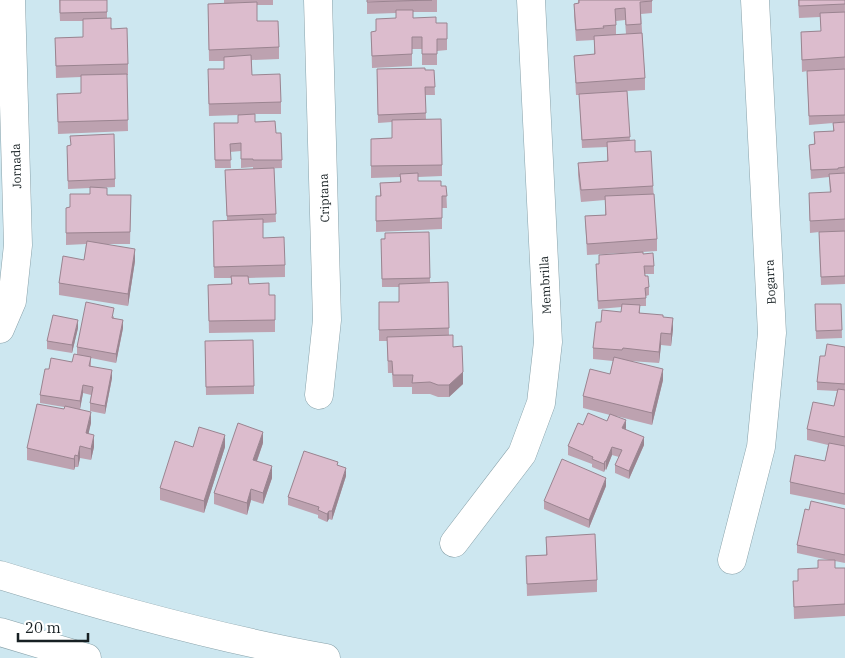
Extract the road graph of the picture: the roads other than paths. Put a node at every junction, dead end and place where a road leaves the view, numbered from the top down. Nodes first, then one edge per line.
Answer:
1 (11, 0) edge
2 (318, 0) edge
3 (531, 0) edge
4 (755, 0) edge
5 (0, 329) edge
6 (319, 395) dead end
7 (454, 543) dead end
8 (732, 560) dead end
9 (0, 575) edge
10 (0, 632) edge
11 (87, 658) edge
12 (326, 658) edge

1 - 5 street, Jornada
2 - 6 street, Criptana
3 - 7 street, Membrilla
4 - 8 street, Bogarra
9 - 12 street
10 - 11 street

